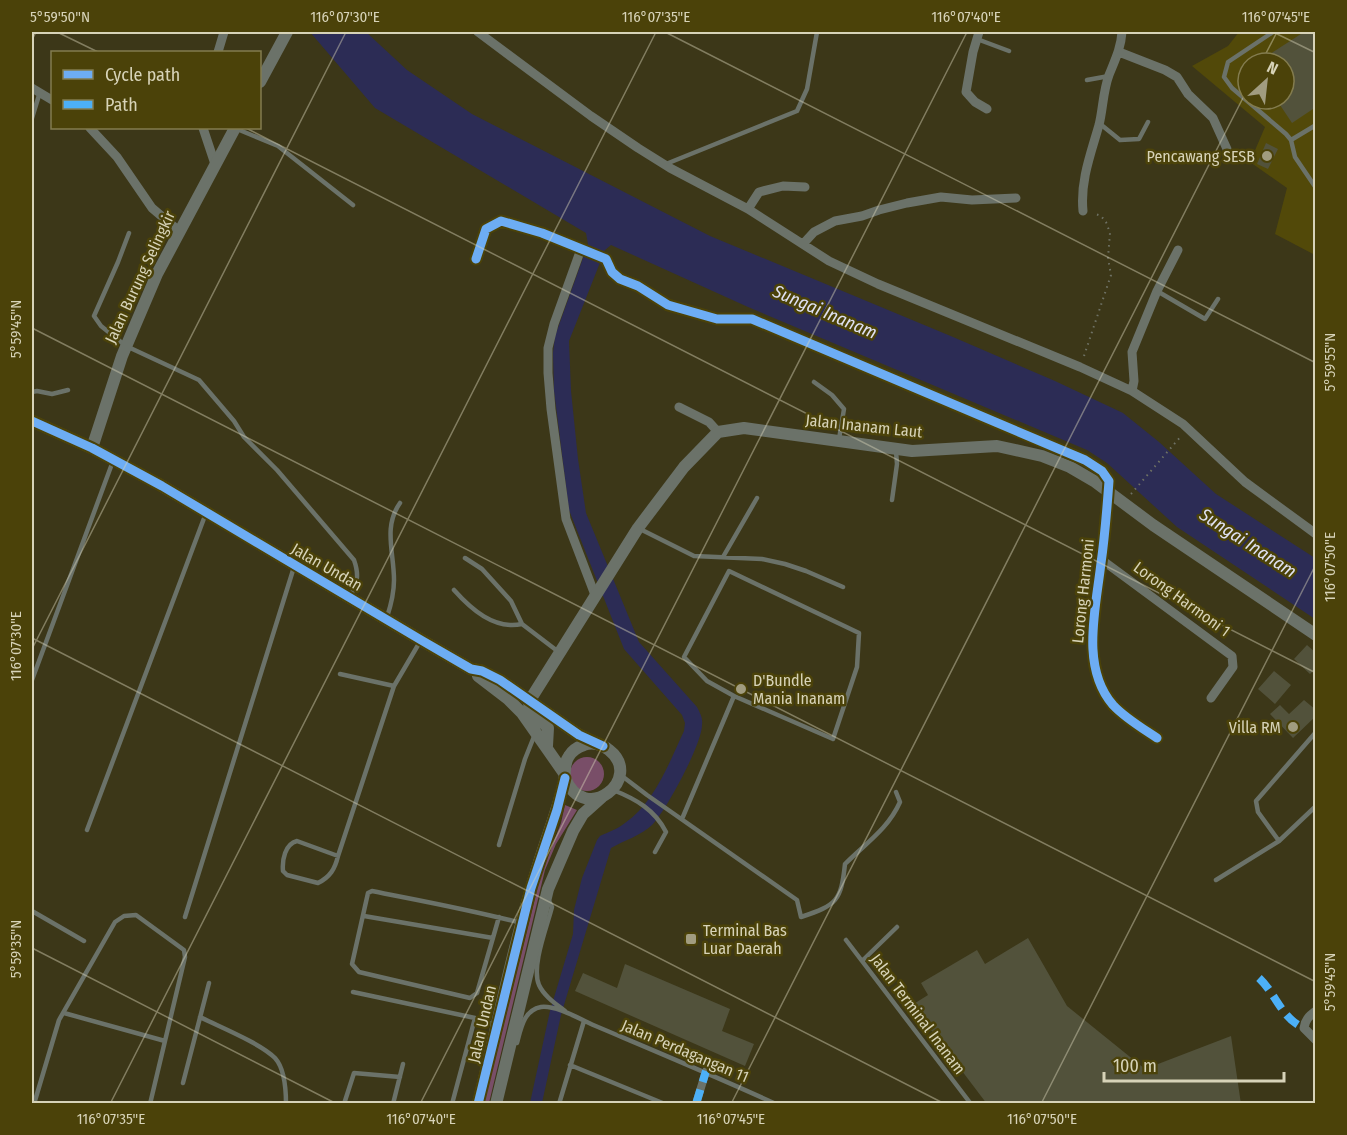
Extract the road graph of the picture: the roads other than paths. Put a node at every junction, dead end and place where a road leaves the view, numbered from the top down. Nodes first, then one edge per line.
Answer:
1 (224, 32) edge
2 (287, 32) edge
3 (478, 32) edge
4 (817, 32) edge
5 (1122, 32) edge
6 (1273, 32) edge
7 (978, 35) edge
8 (218, 51) edge
9 (1009, 51) dead end
10 (1119, 52) junction
11 (1109, 76) junction
12 (261, 80) edge
13 (1087, 80) dead end
14 (36, 90) edge
15 (51, 99) edge
16 (987, 109) dead end
17 (32, 118) edge
18 (1148, 122) dead end
19 (1099, 123) junction
20 (1316, 124) edge
21 (91, 129) edge
22 (203, 129) edge
23 (234, 129) edge
24 (237, 129) edge
25 (1291, 140) junction
26 (1227, 149) dead end
27 (215, 164) junction
28 (664, 164) junction
29 (805, 187) dead end
30 (1316, 188) edge
31 (1016, 198) dead end
32 (353, 205) dead end
33 (1082, 206) road end
34 (748, 208) junction
35 (179, 231) junction
36 (129, 233) dead end
37 (803, 244) junction
38 (580, 249) junction
39 (1178, 250) dead end
40 (476, 259) dead end
41 (1157, 291) junction
42 (1218, 298) dead end
43 (126, 346) junction
44 (814, 382) dead end
45 (68, 390) dead end
46 (1132, 391) junction
47 (32, 392) edge
48 (679, 407) dead end
49 (32, 421) edge
50 (718, 432) junction
51 (839, 441) junction
52 (92, 448) junction
53 (896, 448) junction
54 (113, 459) junction
55 (1108, 493) junction
56 (757, 498) dead end
57 (892, 500) dead end
58 (400, 503) dead end
59 (206, 513) junction
60 (638, 528) junction
61 (1316, 534) edge
62 (723, 557) junction
63 (465, 558) dead end
64 (1102, 560) junction
65 (294, 566) junction
66 (843, 587) dead end
67 (454, 590) dead end
68 (595, 595) junction
69 (349, 597) junction
70 (387, 620) junction
71 (522, 624) junction
72 (1316, 635) edge
73 (421, 640) junction
74 (560, 653) junction
75 (471, 669) junction
76 (340, 674) dead end
77 (32, 680) edge
78 (394, 686) junction
79 (734, 696) junction
80 (1211, 698) dead end
81 (530, 700) junction
82 (536, 732) junction
83 (1316, 732) edge
84 (1157, 738) dead end
85 (547, 746) junction
86 (603, 746) junction
87 (620, 774) junction
88 (565, 776) junction
89 (613, 790) junction
90 (896, 792) dead end
91 (602, 797) junction
92 (1316, 806) edge
93 (682, 819) junction
94 (87, 830) dead end
95 (1279, 841) junction
96 (499, 845) dead end
97 (655, 852) dead end
98 (338, 856) junction
99 (1216, 880) dead end
100 (546, 897) junction
101 (32, 911) edge
102 (364, 916) junction
103 (185, 917) dead end
104 (500, 917) junction
105 (522, 923) junction
106 (897, 927) dead end
107 (493, 938) junction
108 (846, 940) dead end
109 (84, 941) dead end
110 (862, 961) junction
111 (209, 983) dead end
112 (353, 992) dead end
113 (1316, 1011) edge
114 (64, 1013) junction
115 (568, 1013) junction
116 (200, 1017) junction
117 (475, 1018) junction
118 (584, 1021) junction
119 (497, 1026) junction
120 (1316, 1040) edge
121 (165, 1041) junction
122 (507, 1057) junction
123 (403, 1064) dead end
124 (570, 1065) junction
125 (706, 1071) junction
126 (400, 1077) junction
127 (183, 1083) dead end
128 (36, 1103) edge
129 (150, 1104) edge
130 (286, 1104) edge
131 (344, 1104) edge
132 (393, 1104) edge
133 (452, 1104) edge
134 (478, 1104) edge
135 (496, 1104) edge
136 (559, 1104) edge
137 (665, 1104) edge
138 (696, 1104) edge
139 (776, 1104) edge
140 (971, 1104) edge

1 - 8 street
2 - 12 street
3 - 28 street
4 - 28 lane
5 - 10 street
6 - 25 lane
7 - 9 lane
7 - 16 street
10 - 11 street
10 - 26 street
11 - 13 lane
11 - 19 street
14 - 15 street
14 - 17 lane
18 - 19 lane
19 - 33 street
20 - 25 lane
21 - 35 street
22 - 27 street
23 - 27 street, Jalan Burung Selingkir
24 - 32 lane
25 - 30 lane
27 - 35 street, Jalan Burung Selingkir
28 - 34 street
29 - 34 street
31 - 37 street
34 - 37 street
35 - 43 street, Jalan Burung Selingkir
36 - 43 lane
37 - 46 street
38 - 40 street
38 - 55 street
38 - 68 street
39 - 41 street
41 - 42 lane
41 - 46 street
43 - 52 street, Jalan Burung Selingkir
43 - 69 lane
44 - 51 lane
45 - 47 lane
46 - 61 street
48 - 50 street
49 - 52 street, Jalan Undan
50 - 51 street, Jalan Inanam Laut
50 - 60 street
51 - 53 street, Jalan Inanam Laut
52 - 54 street, Jalan Undan
53 - 55 street, Jalan Inanam Laut
53 - 57 lane
54 - 59 street, Jalan Undan
54 - 77 lane
55 - 64 street, Lorong Harmoni
55 - 72 street, Jalan Inanam Laut
56 - 62 lane
58 - 70 lane
59 - 65 street, Jalan Undan
59 - 94 lane
60 - 62 lane
60 - 68 street
62 - 66 lane
63 - 71 lane
64 - 80 street, Lorong Harmoni 1
64 - 84 street, Lorong Harmoni
65 - 69 street, Jalan Undan
65 - 103 lane
67 - 71 lane
68 - 74 street
69 - 70 street, Jalan Undan
70 - 73 street, Jalan Undan
71 - 74 lane
73 - 75 street, Jalan Undan
73 - 78 lane
74 - 81 street
75 - 81 street, Jalan Undan
75 - 82 street, Jalan Undan
76 - 78 lane
78 - 98 lane
79 - 79 lane
79 - 93 lane
81 - 85 street
81 - 86 street, Jalan Undan
82 - 85 street, Jalan Undan
82 - 96 lane
83 - 95 lane
85 - 88 street, Jalan Undan
86 - 87 street
86 - 88 street, Jalan Undan
87 - 89 street
87 - 93 lane
88 - 91 street, Jalan Undan
88 - 105 street, Jalan Undan
89 - 91 street, Jalan Undan
89 - 97 lane
90 - 93 lane
91 - 100 street, Jalan Undan
92 - 95 lane
95 - 99 lane
98 - 98 lane
100 - 115 lane, Jalan Perdagangan 11
100 - 122 street, Jalan Undan
101 - 109 lane
102 - 104 lane
102 - 107 lane
102 - 107 lane
104 - 105 lane
104 - 107 lane
105 - 119 street, Jalan Undan
106 - 110 lane
108 - 110 lane, Jalan Terminal Inanam
110 - 140 lane, Jalan Terminal Inanam
111 - 116 lane
112 - 117 lane
113 - 120 street
114 - 121 lane
114 - 121 lane
114 - 128 lane
115 - 118 lane, Jalan Perdagangan 11
115 - 122 lane, Jalan Perdagangan 11
116 - 127 lane
116 - 130 lane
117 - 119 lane
117 - 133 lane
118 - 124 lane
118 - 125 lane, Jalan Perdagangan 11
119 - 134 street, Jalan Undan
121 - 129 lane
122 - 135 street, Jalan Undan
123 - 126 lane
124 - 136 lane
124 - 137 lane
125 - 138 street
125 - 139 lane, Jalan Perdagangan 11
126 - 131 lane
126 - 132 lane

